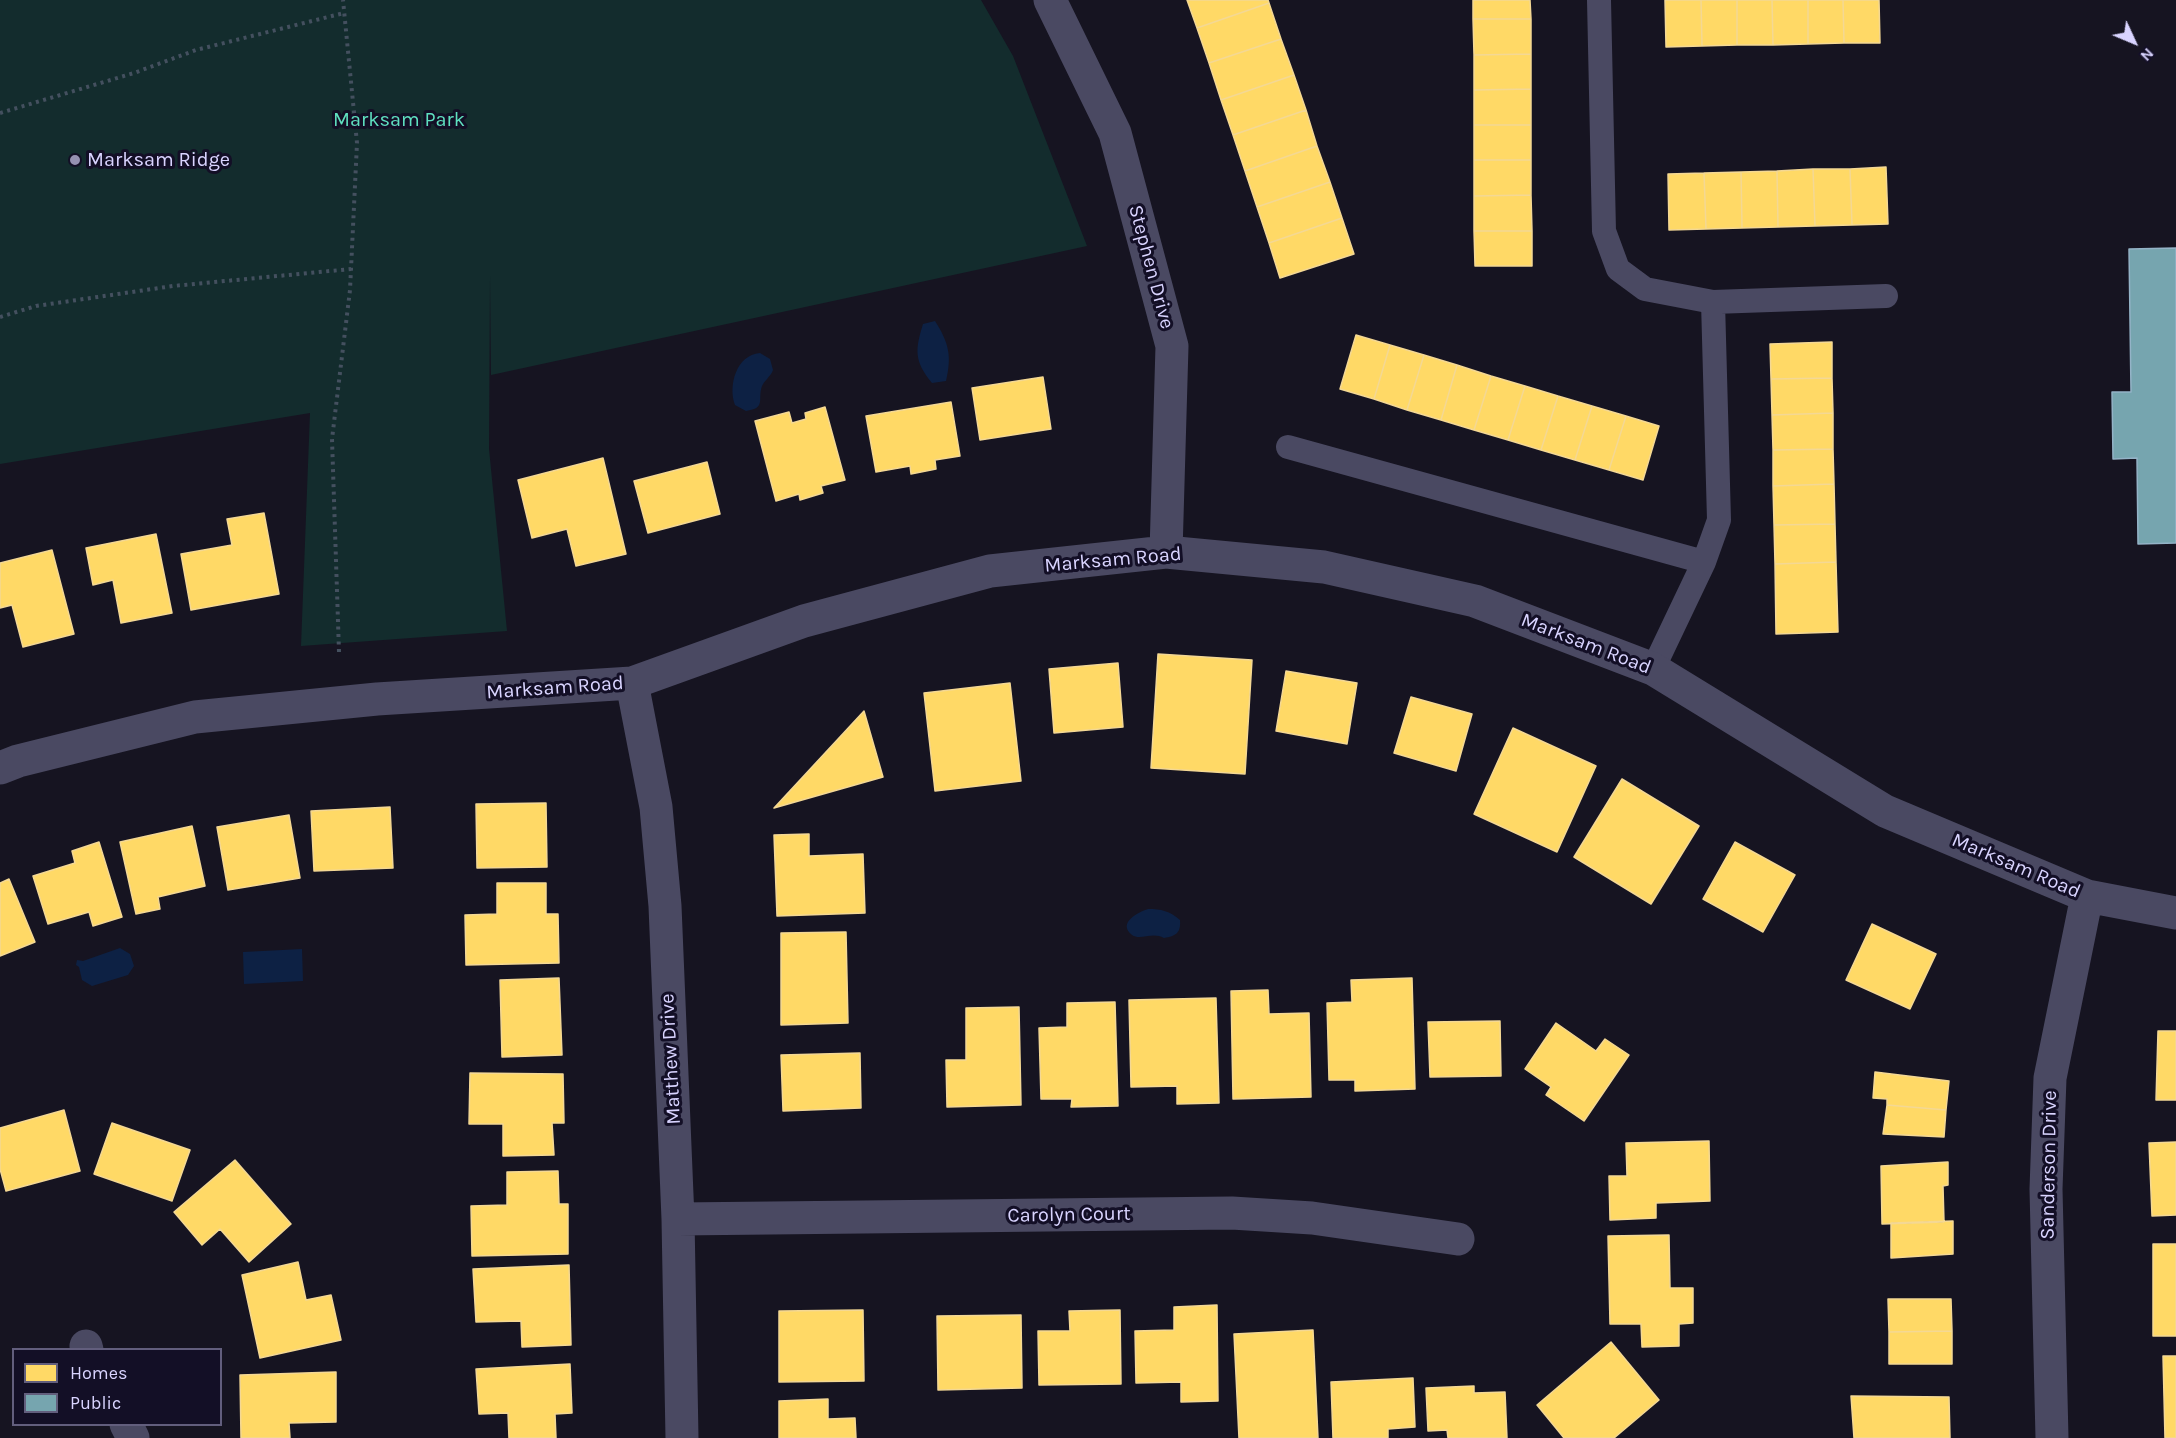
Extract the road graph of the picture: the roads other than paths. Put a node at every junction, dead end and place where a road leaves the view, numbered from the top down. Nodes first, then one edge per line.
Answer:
1 (1050, 0) edge
2 (1599, 0) edge
3 (1886, 296) dead end
4 (1713, 302) junction
5 (1288, 447) dead end
6 (1166, 552) junction
7 (1704, 562) junction
8 (1653, 669) junction
9 (632, 683) junction
10 (0, 768) edge
11 (2087, 896) junction
12 (2176, 914) edge
13 (678, 1219) junction
14 (1458, 1239) dead end
15 (682, 1438) edge
16 (2052, 1438) edge

1 - 6 street, Stephen Drive
2 - 4 lane
3 - 4 lane
4 - 7 lane
5 - 7 lane
6 - 8 street, Marksam Road
6 - 9 street, Marksam Road
7 - 8 lane
8 - 11 street, Marksam Road
9 - 10 street, Marksam Road
9 - 13 street, Matthew Drive
11 - 12 street, Marksam Road
11 - 16 street, Sanderson Drive
13 - 14 street, Carolyn Court
13 - 15 street, Matthew Drive

